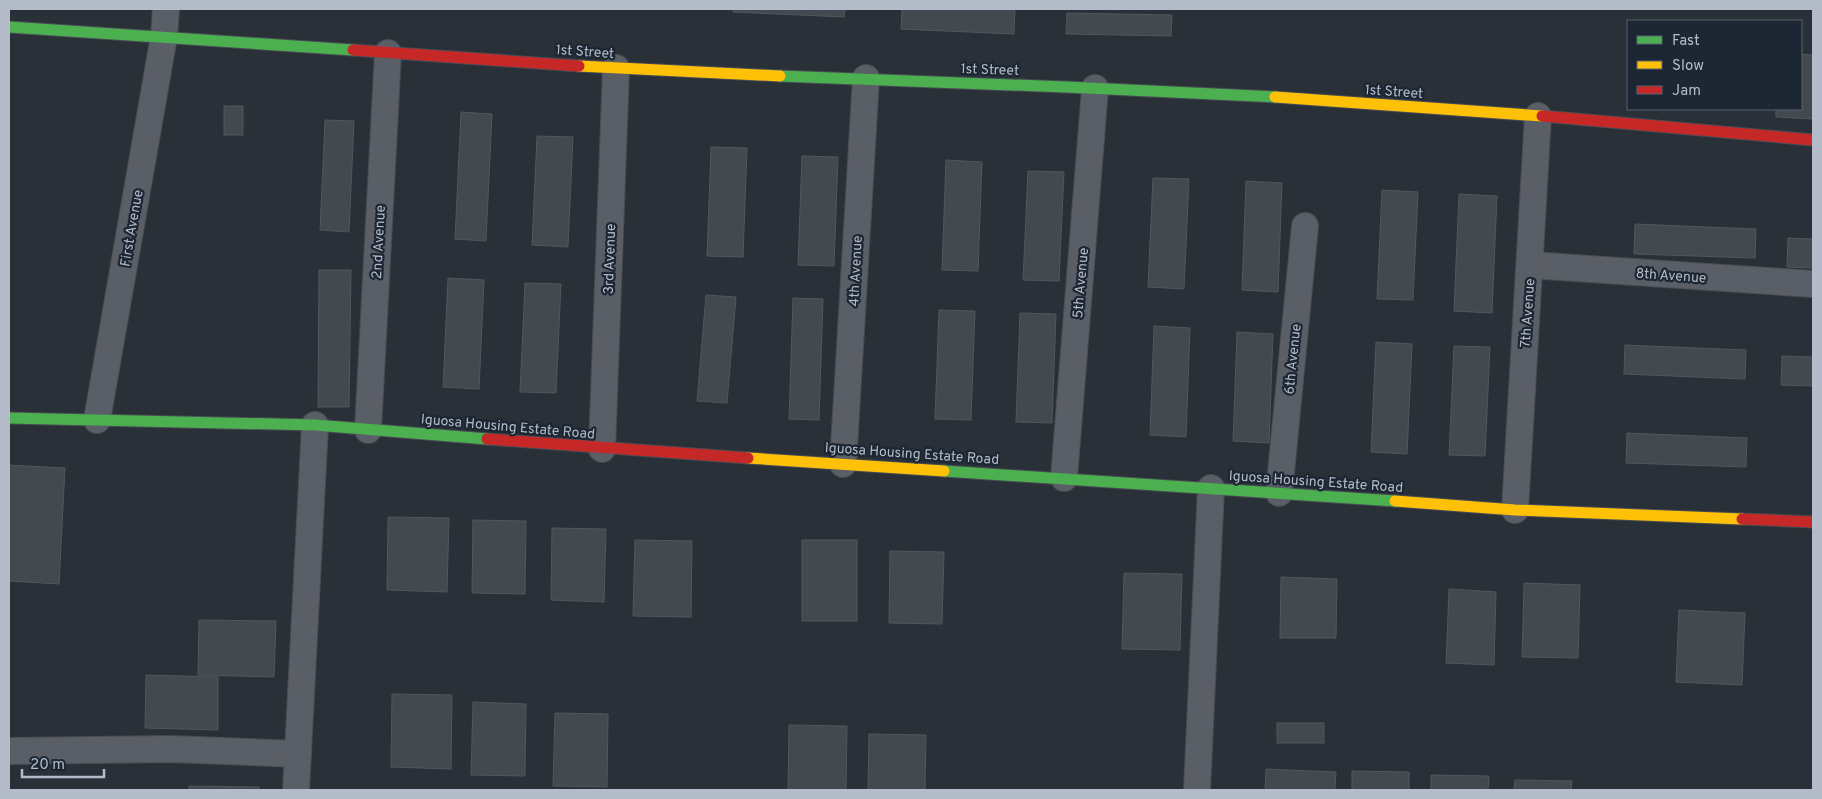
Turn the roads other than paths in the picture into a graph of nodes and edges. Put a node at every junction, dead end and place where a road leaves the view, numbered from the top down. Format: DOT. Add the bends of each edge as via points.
graph roads {
  1 [pos="166,9"];
  2 [pos="9,27"];
  3 [pos="164,36"];
  4 [pos="388,53"];
  5 [pos="616,68"];
  6 [pos="866,78"];
  7 [pos="1096,88"];
  8 [pos="1538,116"];
  9 [pos="1813,140"];
  10 [pos="1306,226"];
  11 [pos="1530,265"];
  12 [pos="1813,284"];
  13 [pos="9,418"];
  14 [pos="97,420"];
  15 [pos="314,425"];
  16 [pos="368,430"];
  17 [pos="602,449"];
  18 [pos="844,464"];
  19 [pos="1064,478"];
  20 [pos="1211,488"];
  21 [pos="1280,493"];
  22 [pos="1515,510"];
  23 [pos="1813,522"];
  24 [pos="9,751"];
  25 [pos="298,754"];
  26 [pos="296,790"];
  27 [pos="1197,790"];
  1 -- 3 [label="street, First Avenue"];
  2 -- 3 [label="street, 1st Street"];
  3 -- 4 [label="street, 1st Street"];
  3 -- 14 [label="street, First Avenue"];
  4 -- 5 [label="street, 1st Street"];
  4 -- 16 [label="street, 2nd Avenue"];
  5 -- 6 [label="street, 1st Street"];
  5 -- 17 [label="street, 3rd Avenue"];
  6 -- 7 [label="street, 1st Street"];
  6 -- 18 [label="street, 4th Avenue"];
  7 -- 8 [label="street, 1st Street"];
  7 -- 19 [label="street, 5th Avenue"];
  8 -- 9 [label="street, 1st Street"];
  8 -- 11 [label="street, 7th Avenue"];
  10 -- 21 [label="street, 6th Avenue"];
  11 -- 12 [label="street, 8th Avenue"];
  11 -- 22 [label="street, 7th Avenue"];
  13 -- 14 [label="street, Iguosa Housing Estate Road"];
  14 -- 15 [label="street, Iguosa Housing Estate Road"];
  15 -- 16 [label="street, Iguosa Housing Estate Road"];
  15 -- 25 [label="street"];
  16 -- 17 [label="street, Iguosa Housing Estate Road"];
  17 -- 18 [label="street, Iguosa Housing Estate Road"];
  18 -- 19 [label="street, Iguosa Housing Estate Road"];
  19 -- 20 [label="street, Iguosa Housing Estate Road"];
  20 -- 21 [label="street, Iguosa Housing Estate Road"];
  20 -- 27 [label="street"];
  21 -- 22 [label="street, Iguosa Housing Estate Road"];
  22 -- 23 [label="street, Iguosa Housing Estate Road"];
  24 -- 25 [label="street" via="170,749"];
  25 -- 26 [label="street"];
}
